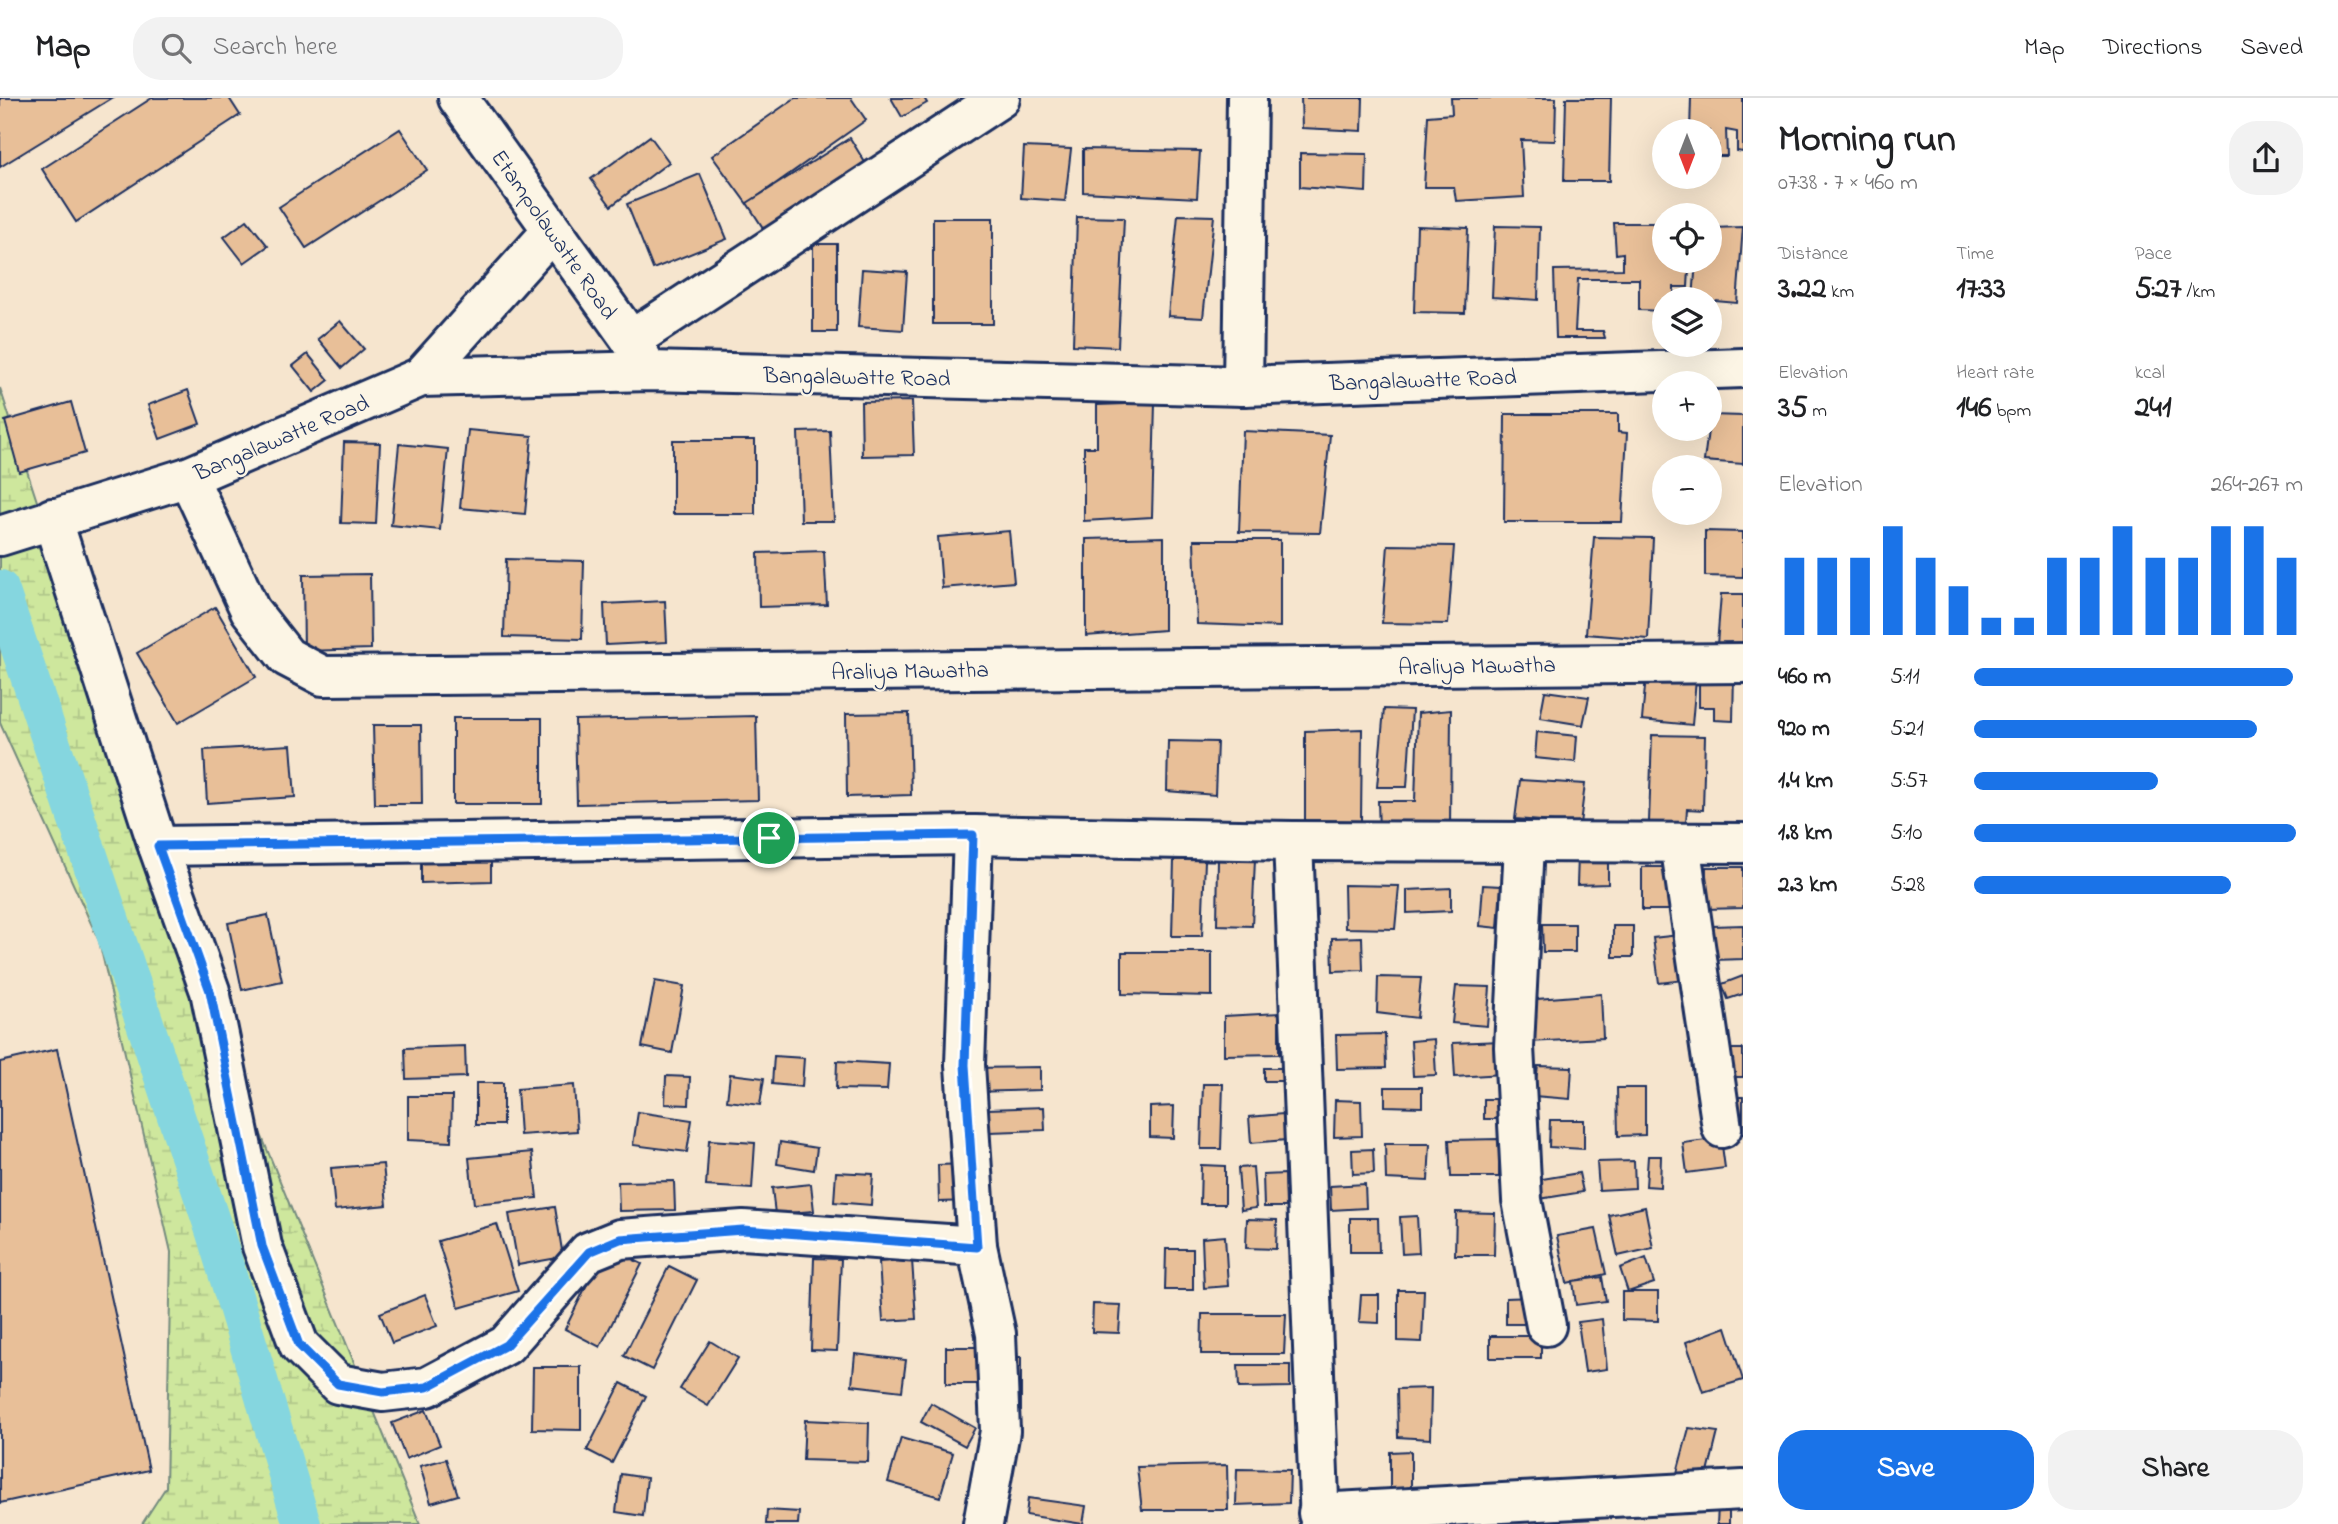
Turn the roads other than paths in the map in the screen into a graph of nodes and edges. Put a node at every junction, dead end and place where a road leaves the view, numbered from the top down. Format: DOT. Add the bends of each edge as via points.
graph roads {
  1 [pos="458,98"];
  2 [pos="1000,98"];
  3 [pos="1247,98"];
  4 [pos="552,231"];
  5 [pos="640,356"];
  6 [pos="1743,368"];
  7 [pos="421,377"];
  8 [pos="1243,386"];
  9 [pos="188,477"];
  10 [pos="52,518"];
  11 [pos="0,536"];
  12 [pos="1743,663"];
  13 [pos="973,835"];
  14 [pos="1293,841"];
  15 [pos="1680,843"];
  16 [pos="1524,844"];
  17 [pos="1743,844"];
  18 [pos="158,846"];
  19 [pos="1722,1128"];
  20 [pos="977,1247"];
  21 [pos="1546,1326"];
  22 [pos="1743,1490"];
  23 [pos="1319,1519"];
  24 [pos="983,1524"];
  1 -- 4 [label="street, Etampolawatte Road"];
  2 -- 5 [label="street"];
  3 -- 8 [label="street"];
  4 -- 5 [label="street, Etampolawatte Road"];
  4 -- 7 [label="street"];
  5 -- 7 [label="street, Bangalawatte Road"];
  5 -- 8 [label="street, Bangalawatte Road"];
  6 -- 8 [label="street, Bangalawatte Road"];
  7 -- 9 [label="street, Bangalawatte Road"];
  9 -- 10 [label="street, Bangalawatte Road"];
  9 -- 12 [label="street, Araliya Mawatha" via="250,610 287,657 323,676"];
  10 -- 11 [label="street, Bangalawatte Road"];
  10 -- 18 [label="street"];
  13 -- 14 [label="street"];
  13 -- 18 [label="street"];
  13 -- 20 [label="street" via="965,1065"];
  14 -- 16 [label="street"];
  14 -- 23 [label="street"];
  15 -- 16 [label="street"];
  15 -- 17 [label="street"];
  15 -- 19 [label="street"];
  16 -- 21 [label="street" via="1514,1047 1522,1200"];
  18 -- 20 [label="street" via="210,991 262,1246 299,1345 338,1384 383,1392 427,1387 506,1345 589,1252 620,1239 743,1230"];
  20 -- 24 [label="street" via="996,1334 1000,1431"];
  22 -- 23 [label="street"];
}
